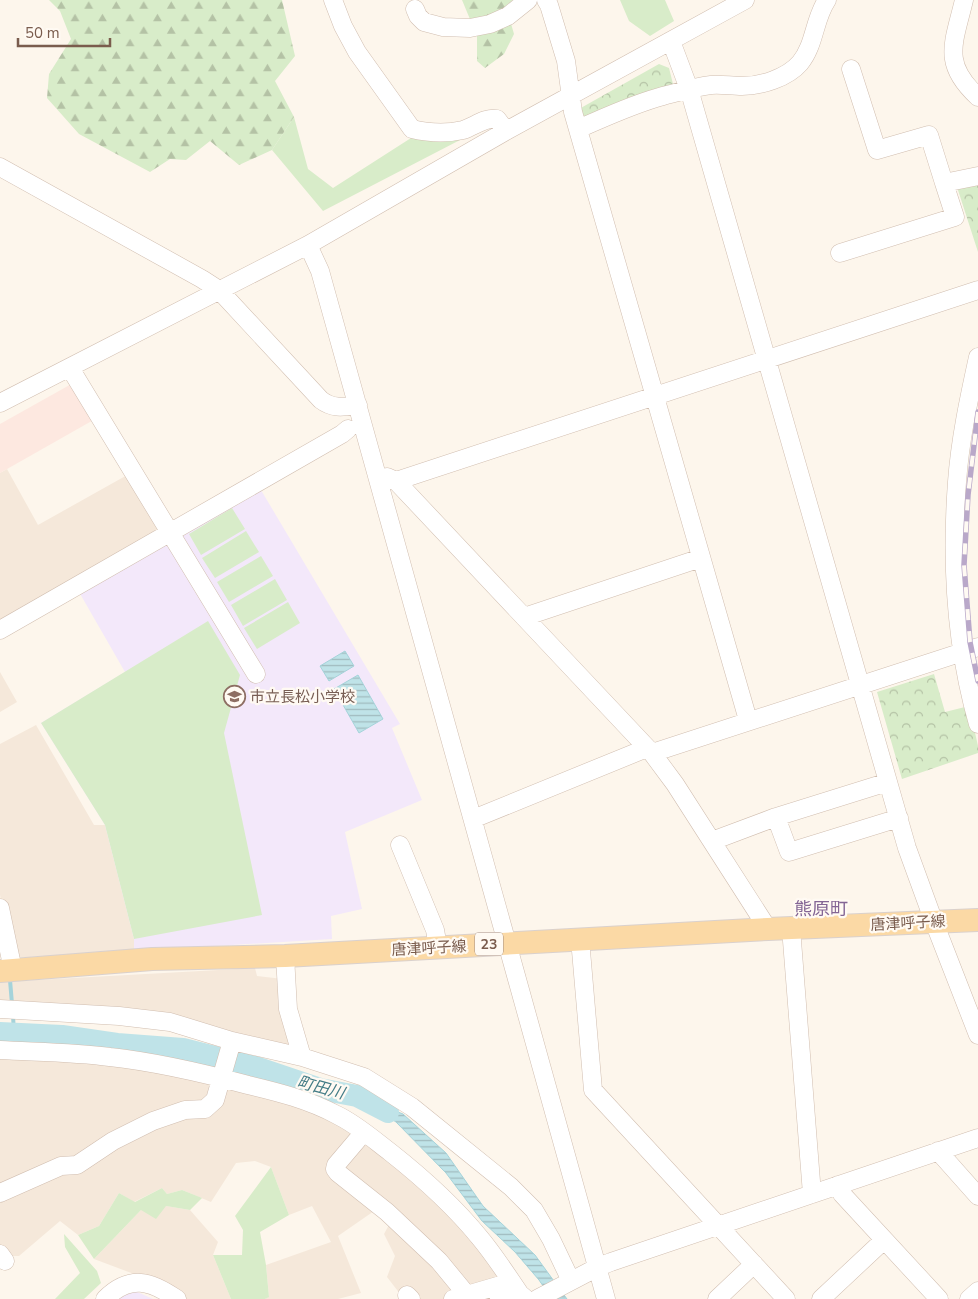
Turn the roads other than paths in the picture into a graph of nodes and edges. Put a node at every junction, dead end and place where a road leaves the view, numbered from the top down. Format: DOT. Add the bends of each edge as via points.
graph roads {
  1 [pos="333,0"];
  2 [pos="528,0"];
  3 [pos="546,0"];
  4 [pos="745,0"];
  5 [pos="826,0"];
  6 [pos="964,0"];
  7 [pos="719,5"];
  8 [pos="415,9"];
  9 [pos="671,41"];
  10 [pos="851,69"];
  11 [pos="689,90"];
  12 [pos="571,96"];
  13 [pos="978,97"];
  14 [pos="578,130"];
  15 [pos="506,131"];
  16 [pos="0,166"];
  17 [pos="978,176"];
  18 [pos="944,183"];
  19 [pos="308,245"];
  20 [pos="840,254"];
  21 [pos="219,290"];
  22 [pos="978,290"];
  23 [pos="978,357"];
  24 [pos="767,360"];
  25 [pos="70,368"];
  26 [pos="655,397"];
  27 [pos="0,403"];
  28 [pos="358,405"];
  29 [pos="330,406"];
  30 [pos="348,429"];
  31 [pos="366,434"];
  32 [pos="377,476"];
  33 [pos="396,480"];
  34 [pos="413,499"];
  35 [pos="386,507"];
  36 [pos="169,532"];
  37 [pos="701,558"];
  38 [pos="524,617"];
  39 [pos="0,630"];
  40 [pos="970,650"];
  41 [pos="256,674"];
  42 [pos="860,684"];
  43 [pos="748,720"];
  44 [pos="978,724"];
  45 [pos="649,750"];
  46 [pos="888,782"];
  47 [pos="776,817"];
  48 [pos="899,818"];
  49 [pos="473,819"];
  50 [pos="712,841"];
  51 [pos="400,844"];
  52 [pos="0,908"];
  53 [pos="978,920"];
  54 [pos="934,922"];
  55 [pos="791,928"];
  56 [pos="768,929"];
  57 [pos="580,939"];
  58 [pos="508,943"];
  59 [pos="438,947"];
  60 [pos="285,956"];
  61 [pos="6,970"];
  62 [pos="0,1009"];
  63 [pos="978,1035"];
  64 [pos="232,1041"];
  65 [pos="0,1050"];
  66 [pos="302,1057"];
  67 [pos="222,1078"];
  68 [pos="364,1132"];
  69 [pos="978,1138"];
  70 [pos="938,1151"];
  71 [pos="838,1185"];
  72 [pos="0,1193"];
  73 [pos="812,1194"];
  74 [pos="978,1196"];
  75 [pos="719,1226"];
  76 [pos="884,1240"];
  77 [pos="754,1264"];
  78 [pos="598,1267"];
  79 [pos="571,1281"];
  80 [pos="978,1291"];
  81 [pos="519,1292"];
  82 [pos="460,1297"];
  83 [pos="106,1299"];
  84 [pos="177,1299"];
  85 [pos="499,1299"];
  86 [pos="537,1299"];
  87 [pos="606,1299"];
  88 [pos="717,1299"];
  89 [pos="786,1299"];
  90 [pos="821,1299"];
  91 [pos="938,1299"];
  92 [pos="969,1299"];
  1 -- 15 [label="street" via="357,52 412,129 433,134 463,130 490,118 497,119"];
  2 -- 8 [label="street" via="508,16 470,28 424,22"];
  3 -- 12 [label="street" via="566,61"];
  4 -- 7 [label="street"];
  5 -- 11 [label="street" via="808,52 790,72 760,84 711,85"];
  6 -- 13 [label="street" via="953,62 964,84"];
  7 -- 9 [label="street"];
  9 -- 11 [label="street"];
  9 -- 12 [label="street"];
  10 -- 18 [label="street" via="877,150 929,135"];
  11 -- 14 [label="street" via="634,105"];
  11 -- 24 [label="street"];
  12 -- 14 [label="street"];
  12 -- 15 [label="street"];
  14 -- 26 [label="street"];
  15 -- 19 [label="street"];
  16 -- 21 [label="street"];
  17 -- 18 [label="street"];
  18 -- 20 [label="street" via="955,217"];
  19 -- 21 [label="street"];
  19 -- 28 [label="street" via="320,271"];
  21 -- 25 [label="street"];
  21 -- 29 [label="street"];
  22 -- 24 [label="street"];
  23 -- 40 [label="street" via="957,481 955,542 957,597"];
  24 -- 26 [label="street"];
  24 -- 42 [label="street"];
  25 -- 27 [label="street"];
  25 -- 36 [label="street"];
  26 -- 33 [label="street"];
  26 -- 37 [label="street"];
  28 -- 29 [label="street"];
  28 -- 31 [label="street"];
  29 -- 30 [label="street"];
  30 -- 31 [label="street"];
  30 -- 36 [label="street"];
  31 -- 32 [label="street"];
  32 -- 33 [label="street"];
  32 -- 35 [label="street"];
  33 -- 34 [label="street"];
  34 -- 35 [label="street" via="406,497"];
  34 -- 38 [label="street"];
  35 -- 49 [label="street"];
  36 -- 39 [label="street"];
  36 -- 41 [label="street"];
  37 -- 38 [label="street"];
  37 -- 43 [label="street"];
  38 -- 45 [label="street"];
  40 -- 42 [label="street"];
  40 -- 44 [label="street"];
  42 -- 43 [label="street"];
  42 -- 46 [label="street"];
  43 -- 45 [label="street"];
  45 -- 49 [label="street"];
  45 -- 50 [label="street"];
  46 -- 47 [label="street"];
  46 -- 48 [label="street"];
  47 -- 48 [label="street" via="789,852"];
  47 -- 50 [label="street"];
  48 -- 54 [label="street"];
  49 -- 58 [label="street"];
  50 -- 56 [label="street"];
  51 -- 59 [label="street" via="435,930"];
  52 -- 61 [label="street"];
  53 -- 54 [label="main road, 唐津呼子線 / 23"];
  54 -- 55 [label="main road, 唐津呼子線 / 23"];
  54 -- 63 [label="street"];
  55 -- 56 [label="main road, 唐津呼子線 / 23"];
  55 -- 73 [label="street"];
  56 -- 57 [label="main road, 唐津呼子線 / 23"];
  57 -- 58 [label="main road, 唐津呼子線 / 23"];
  57 -- 75 [label="street" via="593,1090"];
  58 -- 59 [label="main road, 唐津呼子線 / 23"];
  58 -- 78 [label="street"];
  59 -- 60 [label="main road, 唐津呼子線 / 23"];
  60 -- 61 [label="main road, 唐津呼子線 / 23" via="152,959"];
  60 -- 66 [label="street" via="288,1009"];
  62 -- 64 [label="street" via="170,1022"];
  64 -- 66 [label="street"];
  64 -- 67 [label="street"];
  65 -- 67 [label="street" via="109,1056"];
  66 -- 79 [label="street" via="364,1076 412,1107 511,1187 534,1210"];
  67 -- 68 [label="street" via="309,1101 339,1115"];
  67 -- 72 [label="street" via="215,1100 205,1109 185,1110 153,1121 77,1165 61,1166"];
  68 -- 81 [label="street" via="434,1189 459,1214"];
  68 -- 82 [label="street" via="335,1168 438,1261"];
  69 -- 70 [label="street"];
  70 -- 71 [label="street"];
  70 -- 74 [label="street"];
  71 -- 73 [label="street"];
  71 -- 76 [label="street" via="842,1194"];
  73 -- 75 [label="street"];
  75 -- 77 [label="street"];
  75 -- 78 [label="street"];
  76 -- 90 [label="street"];
  76 -- 91 [label="street"];
  77 -- 88 [label="street"];
  77 -- 89 [label="street"];
  78 -- 79 [label="street"];
  78 -- 87 [label="street"];
  79 -- 86 [label="street"];
  80 -- 92 [label="street"];
  81 -- 82 [label="street"];
  81 -- 85 [label="street"];
  83 -- 84 [label="street" via="125,1284 141,1282"];
}
